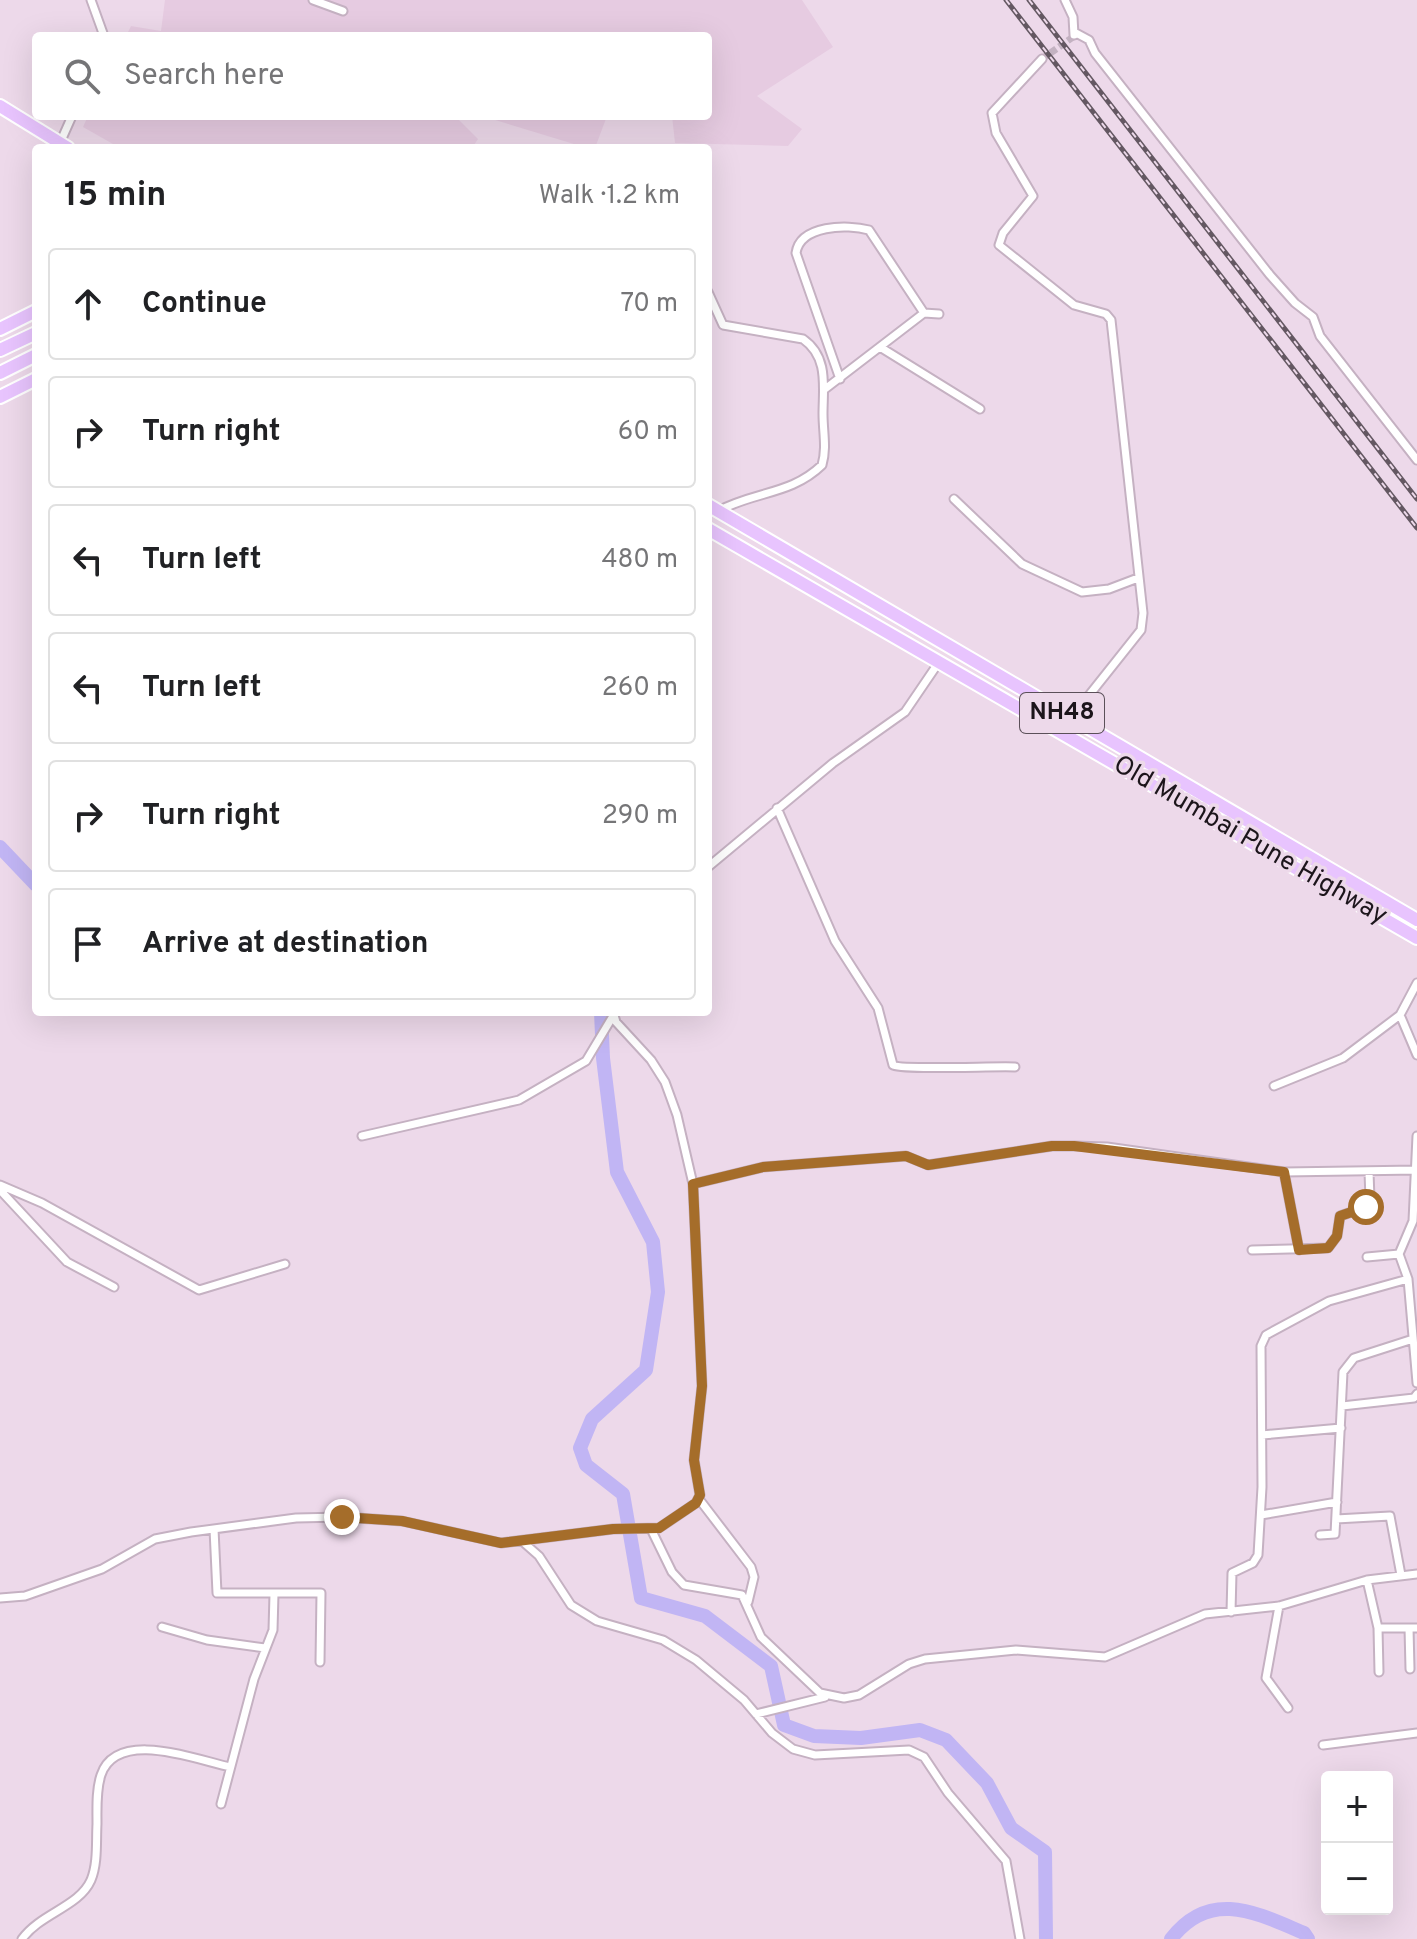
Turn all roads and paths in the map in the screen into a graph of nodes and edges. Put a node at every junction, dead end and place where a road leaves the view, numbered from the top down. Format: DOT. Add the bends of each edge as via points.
graph roads {
  1 [pos="91,0"];
  2 [pos="313,0"];
  3 [pos="1065,0"];
  4 [pos="343,11"];
  5 [pos="103,32"];
  6 [pos="1042,59"];
  7 [pos="0,106"];
  8 [pos="71,120"];
  9 [pos="62,144"];
  10 [pos="64,144"];
  11 [pos="712,301"];
  12 [pos="32,313"];
  13 [pos="924,313"];
  14 [pos="939,314"];
  15 [pos="0,329"];
  16 [pos="32,335"];
  17 [pos="880,347"];
  18 [pos="0,350"];
  19 [pos="32,357"];
  20 [pos="0,373"];
  21 [pos="840,379"];
  22 [pos="32,381"];
  23 [pos="825,389"];
  24 [pos="0,397"];
  25 [pos="980,409"];
  26 [pos="1417,460"];
  27 [pos="954,499"];
  28 [pos="713,508"];
  29 [pos="712,531"];
  30 [pos="1138,578"];
  31 [pos="939,662"];
  32 [pos="1071,718"];
  33 [pos="1063,734"];
  34 [pos="777,808"];
  35 [pos="712,864"];
  36 [pos="1417,920"];
  37 [pos="1417,938"];
  38 [pos="1417,983"];
  39 [pos="1400,1015"];
  40 [pos="612,1017"];
  41 [pos="1417,1055"];
  42 [pos="1015,1067"];
  43 [pos="1274,1086"];
  44 [pos="362,1136"];
  45 [pos="1417,1136"];
  46 [pos="1416,1170"];
  47 [pos="1284,1172"];
  48 [pos="1369,1172"];
  49 [pos="693,1184"];
  50 [pos="0,1187"];
  51 [pos="1252,1250"];
  52 [pos="1299,1250"];
  53 [pos="1399,1254"];
  54 [pos="1367,1257"];
  55 [pos="285,1264"];
  56 [pos="1408,1279"];
  57 [pos="114,1287"];
  58 [pos="1413,1339"];
  59 [pos="1417,1383"];
  60 [pos="1417,1394"];
  61 [pos="1342,1406"];
  62 [pos="1341,1428"];
  63 [pos="1262,1435"];
  64 [pos="699,1499"];
  65 [pos="1337,1502"];
  66 [pos="1261,1515"];
  67 [pos="1336,1519"];
  68 [pos="214,1529"];
  69 [pos="648,1530"];
  70 [pos="1320,1535"];
  71 [pos="522,1541"];
  72 [pos="1417,1574"];
  73 [pos="1401,1575"];
  74 [pos="1367,1580"];
  75 [pos="274,1594"];
  76 [pos="0,1598"];
  77 [pos="748,1603"];
  78 [pos="1279,1606"];
  79 [pos="1231,1612"];
  80 [pos="162,1627"];
  81 [pos="1378,1628"];
  82 [pos="1413,1628"];
  83 [pos="265,1648"];
  84 [pos="320,1662"];
  85 [pos="1410,1669"];
  86 [pos="1379,1672"];
  87 [pos="825,1697"];
  88 [pos="1288,1708"];
  89 [pos="756,1714"];
  90 [pos="1417,1733"];
  91 [pos="1323,1745"];
  92 [pos="230,1767"];
  93 [pos="221,1804"];
  94 [pos="22,1939"];
  95 [pos="1020,1939"];
  1 -- 5 [label="street"];
  2 -- 4 [label="street"];
  3 -- 26 [label="street" via="1074,35 1089,40 1270,275 1313,317 1318,333"];
  6 -- 30 [label="street" via="992,113 996,133 1033,196 999,245 1074,305 1111,320"];
  7 -- 9 [label="highway"];
  8 -- 10 [label="street"];
  11 -- 23 [label="street" via="723,325 811,344 821,362"];
  12 -- 15 [label="highway"];
  13 -- 14 [label="street"];
  13 -- 17 [label="street"];
  13 -- 21 [label="street" via="869,230 810,232 796,253"];
  16 -- 18 [label="highway"];
  17 -- 21 [label="street"];
  17 -- 25 [label="street"];
  19 -- 20 [label="highway"];
  21 -- 23 [label="street"];
  22 -- 24 [label="highway"];
  23 -- 28 [label="street" via="822,465 790,489"];
  27 -- 30 [label="street" via="1022,564 1082,592"];
  28 -- 32 [label="highway, Old Mumbai Pune Highway / NH48"];
  29 -- 31 [label="highway, Old Mumbai Pune Highway / NH48"];
  30 -- 32 [label="street" via="1141,630"];
  31 -- 33 [label="highway, Old Mumbai Pune Highway / NH48"];
  31 -- 34 [label="street" via="905,712"];
  32 -- 33 [label="street"];
  32 -- 36 [label="highway, Old Mumbai Pune Highway / NH48"];
  33 -- 37 [label="highway, Old Mumbai Pune Highway / NH48"];
  34 -- 35 [label="street"];
  34 -- 42 [label="street" via="835,941 878,1008 893,1065 903,1070 938,1065"];
  38 -- 39 [label="street"];
  39 -- 41 [label="street"];
  39 -- 43 [label="street" via="1343,1058"];
  40 -- 44 [label="street" via="586,1061 519,1100"];
  40 -- 49 [label="street" via="665,1082"];
  45 -- 46 [label="street"];
  46 -- 48 [label="street"];
  46 -- 53 [label="street" via="1413,1221"];
  47 -- 48 [label="street"];
  47 -- 49 [label="street" via="1107,1147 1052,1146 928,1165 906,1156 763,1167"];
  47 -- 52 [label="street"];
  48 -- 52 [label="street" via="1366,1207 1340,1216 1337,1236 1328,1248"];
  49 -- 64 [label="street" via="702,1386 694,1460"];
  50 -- 55 [label="street" via="42,1203 199,1290"];
  50 -- 57 [label="street" via="67,1262"];
  51 -- 52 [label="street"];
  53 -- 54 [label="street"];
  53 -- 56 [label="street"];
  56 -- 58 [label="street"];
  56 -- 63 [label="street" via="1329,1301 1266,1335 1261,1346"];
  58 -- 59 [label="street"];
  58 -- 61 [label="street" via="1347,1364"];
  60 -- 61 [label="street"];
  61 -- 62 [label="street"];
  62 -- 63 [label="street"];
  62 -- 65 [label="street"];
  63 -- 66 [label="street"];
  64 -- 69 [label="street" via="667,1525"];
  64 -- 77 [label="street" via="751,1567"];
  65 -- 66 [label="street"];
  65 -- 67 [label="street"];
  66 -- 79 [label="street" via="1257,1559 1230,1576"];
  67 -- 70 [label="street" via="1335,1534"];
  67 -- 73 [label="street" via="1390,1516"];
  68 -- 71 [label="street" via="342,1517 402,1521 485,1542"];
  68 -- 75 [label="street" via="217,1593"];
  68 -- 76 [label="street" via="165,1536 102,1569 25,1596"];
  69 -- 71 [label="street" via="613,1529"];
  69 -- 77 [label="street" via="684,1585 737,1593"];
  71 -- 89 [label="street" via="539,1556 575,1609 597,1621 663,1640 724,1682"];
  72 -- 73 [label="street"];
  73 -- 74 [label="street"];
  74 -- 78 [label="street"];
  74 -- 81 [label="street"];
  75 -- 83 [label="street" via="275,1622"];
  75 -- 84 [label="street" via="321,1593"];
  77 -- 87 [label="street" via="761,1637"];
  78 -- 79 [label="street"];
  78 -- 88 [label="street" via="1266,1678"];
  79 -- 87 [label="street" via="1197,1616 1105,1657 1016,1650 925,1659 859,1695"];
  80 -- 83 [label="street"];
  81 -- 82 [label="street"];
  81 -- 86 [label="street"];
  82 -- 85 [label="street"];
  83 -- 92 [label="street"];
  87 -- 89 [label="street"];
  89 -- 95 [label="street" via="793,1749 815,1755 909,1750 924,1757 1006,1861"];
  90 -- 91 [label="street"];
  92 -- 93 [label="street"];
  92 -- 94 [label="street" via="146,1748 108,1763 98,1793 91,1880 81,1895 40,1919"];
}
